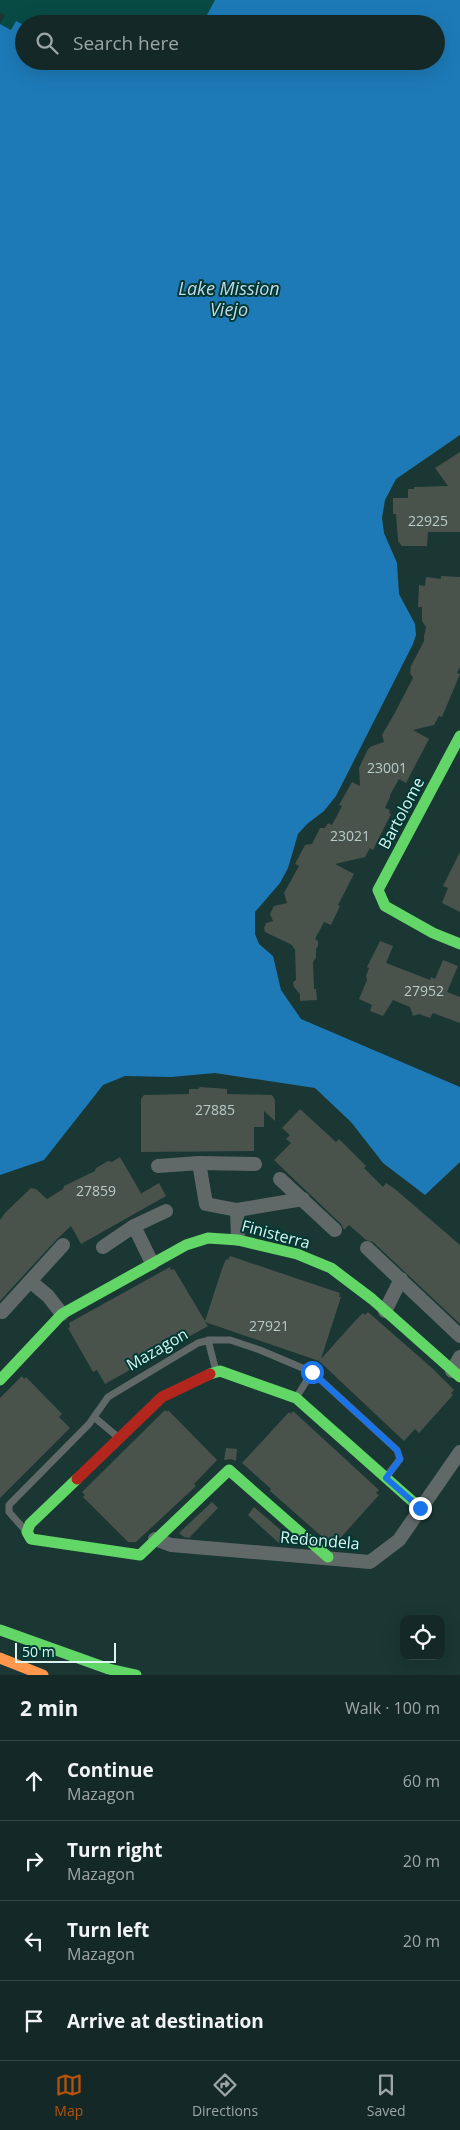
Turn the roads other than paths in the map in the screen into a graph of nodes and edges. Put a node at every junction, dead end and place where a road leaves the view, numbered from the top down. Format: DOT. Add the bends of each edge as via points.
graph roads {
  1 [pos="460,736"];
  2 [pos="460,944"];
  3 [pos="199,1163"];
  4 [pos="255,1164"];
  5 [pos="158,1166"];
  6 [pos="280,1179"];
  7 [pos="303,1199"];
  8 [pos="238,1210"];
  9 [pos="166,1211"];
  10 [pos="134,1226"];
  11 [pos="335,1230"];
  12 [pos="238,1239"];
  13 [pos="63,1245"];
  14 [pos="103,1247"];
  15 [pos="367,1248"];
  16 [pos="152,1263"];
  17 [pos="401,1279"];
  18 [pos="30,1281"];
  19 [pos="385,1311"];
  20 [pos="2,1312"];
  21 [pos="62,1314"];
  22 [pos="460,1336"];
  23 [pos="208,1340"];
  24 [pos="460,1357"];
  25 [pos="216,1372"];
  26 [pos="312,1372"];
  27 [pos="456,1374"];
  28 [pos="0,1380"];
  29 [pos="296,1398"];
  30 [pos="94,1417"];
  31 [pos="120,1438"];
  32 [pos="460,1452"];
  33 [pos="386,1478"];
  34 [pos="420,1508"];
  35 [pos="29,1535"];
  36 [pos="151,1544"];
  37 [pos="328,1558"];
  38 [pos="0,1630"];
  39 [pos="0,1658"];
  40 [pos="107,1673"];
  41 [pos="43,1675"];
  42 [pos="136,1675"];
  1 -- 2 [label="street, Bartolome" via="378,890 385,906"];
  3 -- 4 [label="street"];
  3 -- 5 [label="street"];
  3 -- 8 [label="street" via="206,1204"];
  6 -- 7 [label="street"];
  7 -- 8 [label="street"];
  7 -- 11 [label="street"];
  8 -- 12 [label="street"];
  9 -- 10 [label="street"];
  10 -- 14 [label="street"];
  10 -- 16 [label="street"];
  12 -- 16 [label="street, Finisterra" via="208,1238 186,1245"];
  12 -- 19 [label="street, Finisterra" via="276,1248 341,1274"];
  13 -- 18 [label="street"];
  15 -- 17 [label="street"];
  16 -- 21 [label="street, Finisterra"];
  17 -- 19 [label="street"];
  17 -- 22 [label="street"];
  18 -- 20 [label="street"];
  18 -- 21 [label="street"];
  19 -- 27 [label="street, Finisterra"];
  21 -- 28 [label="street, Finisterra"];
  23 -- 25 [label="lane"];
  23 -- 26 [label="lane, Mazagon" via="230,1340"];
  23 -- 30 [label="lane, Mazagon" via="190,1347 108,1397"];
  24 -- 27 [label="street"];
  25 -- 29 [label="street"];
  25 -- 31 [label="street" via="162,1397"];
  26 -- 29 [label="lane"];
  26 -- 33 [label="lane, Mazagon" via="397,1450 400,1459"];
  29 -- 33 [label="street"];
  30 -- 31 [label="lane"];
  30 -- 35 [label="lane, Mazagon" via="9,1505 9,1512"];
  31 -- 35 [label="street" via="30,1524"];
  32 -- 34 [label="street, Redondela"];
  33 -- 34 [label="street"];
  34 -- 37 [label="street, Redondela" via="399,1540 370,1562"];
  35 -- 36 [label="street, Redondela" via="140,1555"];
  36 -- 37 [label="street, Redondela"];
  36 -- 37 [label="street" via="229,1470"];
  38 -- 40 [label="street"];
  39 -- 41 [label="street"];
  40 -- 42 [label="street"];
}
